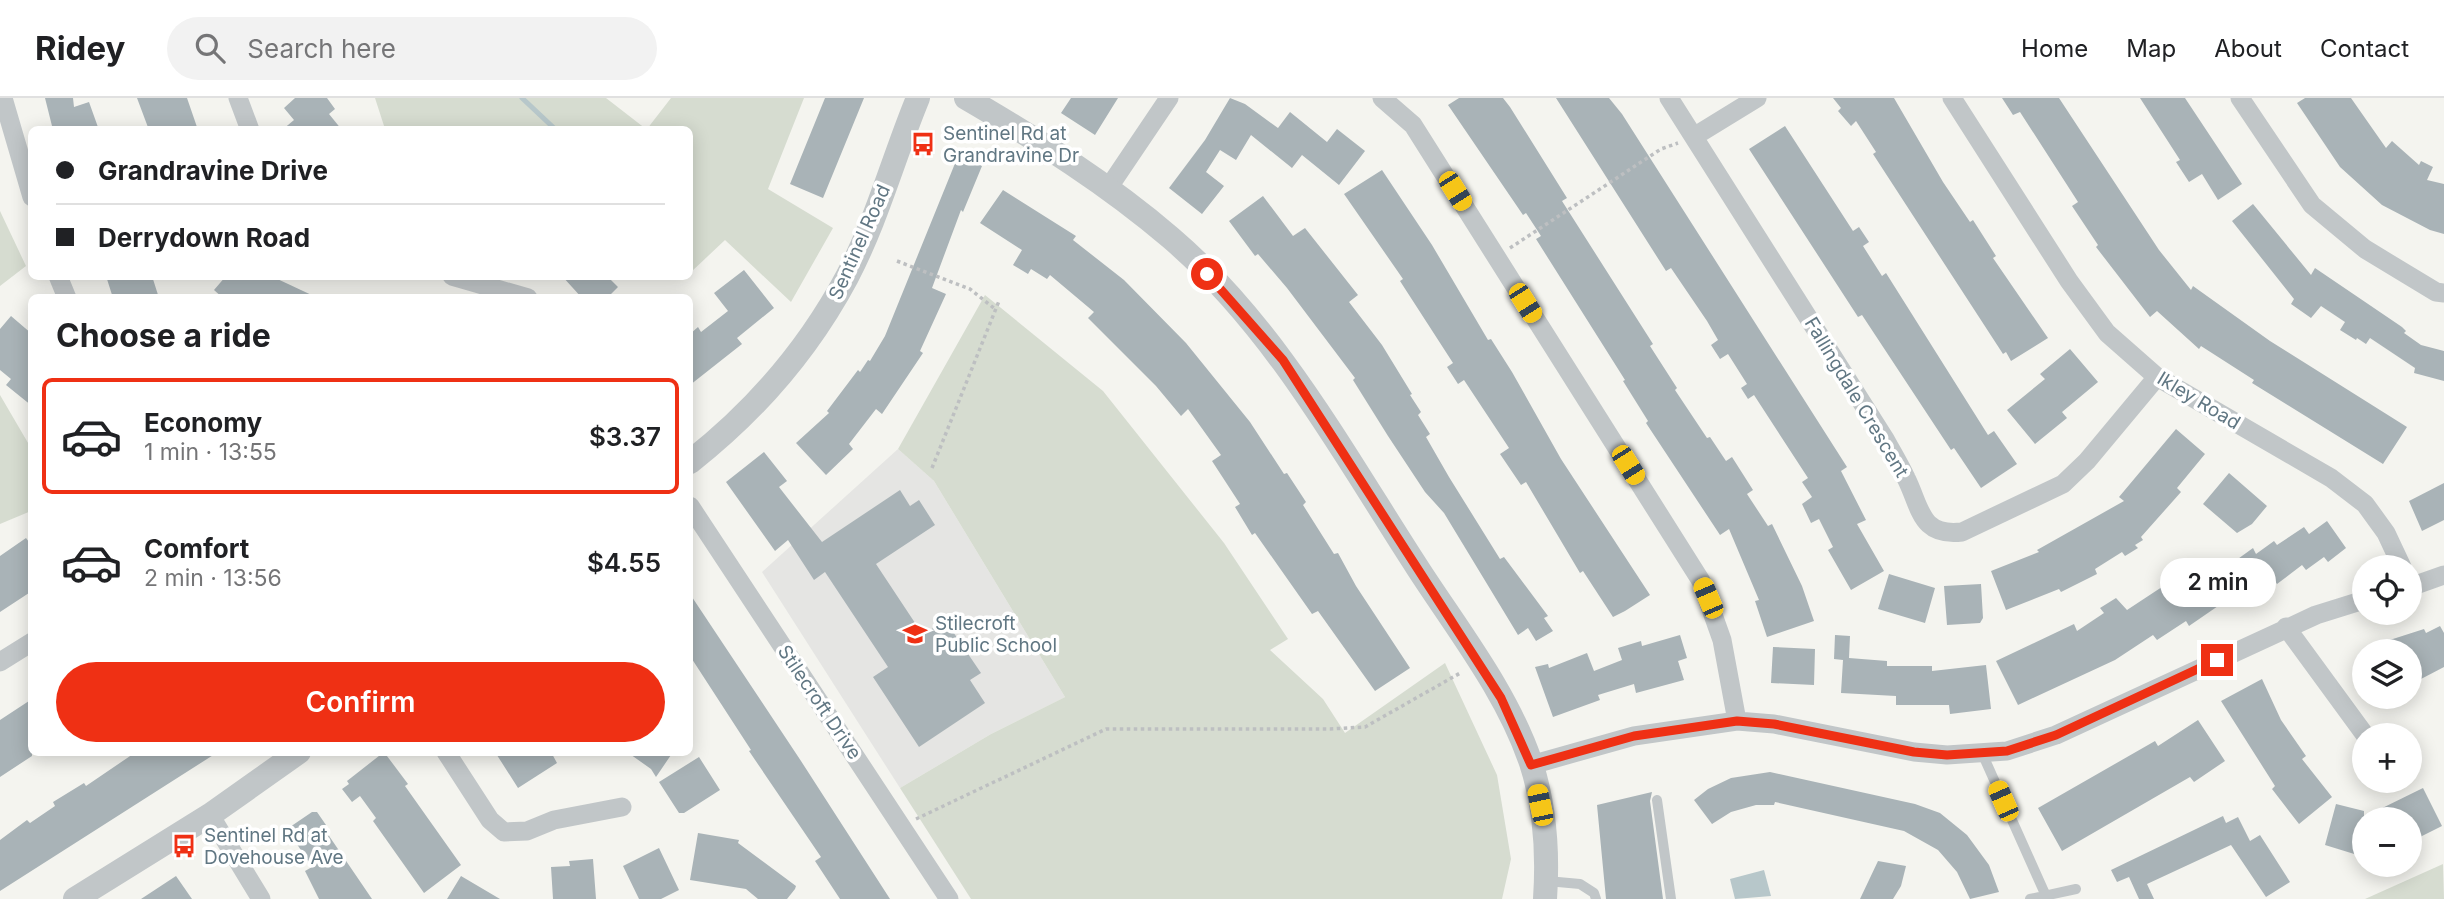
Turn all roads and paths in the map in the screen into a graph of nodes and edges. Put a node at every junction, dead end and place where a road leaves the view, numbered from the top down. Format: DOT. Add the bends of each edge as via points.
graph roads {
  1 [pos="3,98"];
  2 [pos="239,98"];
  3 [pos="918,98"];
  4 [pos="966,98"];
  5 [pos="1169,98"];
  6 [pos="1382,98"];
  7 [pos="1669,98"];
  8 [pos="1758,98"];
  9 [pos="1952,98"];
  10 [pos="2240,98"];
  11 [pos="249,126"];
  12 [pos="1695,136"];
  13 [pos="28,183"];
  14 [pos="1109,187"];
  15 [pos="1496,257"];
  16 [pos="897,261"];
  17 [pos="466,280"];
  18 [pos="2444,293"];
  19 [pos="514,294"];
  20 [pos="999,301"];
  21 [pos="995,309"];
  22 [pos="2157,377"];
  23 [pos="693,459"];
  24 [pos="932,468"];
  25 [pos="693,511"];
  26 [pos="2396,555"];
  27 [pos="2444,575"];
  28 [pos="2422,582"];
  29 [pos="2352,603"];
  30 [pos="2286,627"];
  31 [pos="28,644"];
  32 [pos="0,662"];
  33 [pos="1479,662"];
  34 [pos="1737,721"];
  35 [pos="2356,723"];
  36 [pos="1982,753"];
  37 [pos="293,756"];
  38 [pos="449,756"];
  39 [pos="1531,765"];
  40 [pos="1657,800"];
  41 [pos="622,807"];
  42 [pos="210,816"];
  43 [pos="903,828"];
  44 [pos="2076,889"];
  45 [pos="1545,890"];
  46 [pos="2044,897"];
  47 [pos="75,899"];
  48 [pos="261,899"];
  49 [pos="949,899"];
  50 [pos="1596,899"];
  51 [pos="1671,899"];
  52 [pos="2030,899"];
  1 -- 13 [label="street"];
  2 -- 11 [label="street"];
  3 -- 23 [label="street, Sentinel Road" via="856,257 814,334 757,404"];
  4 -- 14 [label="street"];
  5 -- 14 [label="street"];
  6 -- 15 [label="street" via="1413,125"];
  7 -- 12 [label="street, Fallingdale Crescent"];
  8 -- 12 [label="street"];
  9 -- 22 [label="street, Ikley Road" via="2092,313 2107,333"];
  10 -- 18 [label="street" via="2312,205 2365,249"];
  12 -- 15 [label="path" via="1661,149"];
  12 -- 22 [label="street, Fallingdale Crescent" via="1885,439 1923,519 1934,529 1946,534 1962,532 2063,484"];
  14 -- 33 [label="street" via="1172,238 1283,360"];
  15 -- 34 [label="street" via="1701,580 1722,640"];
  16 -- 21 [label="path" via="970,289"];
  17 -- 19 [label="street"];
  20 -- 21 [label="path"];
  21 -- 24 [label="path"];
  22 -- 26 [label="street, Ikley Road" via="2330,478 2365,504"];
  25 -- 43 [label="street, Stilecroft Drive"];
  27 -- 28 [label="street"];
  29 -- 30 [label="street"];
  30 -- 35 [label="street"];
  30 -- 36 [label="street" via="2056,735 2007,751"];
  31 -- 32 [label="street"];
  33 -- 39 [label="street" via="1516,727"];
  33 -- 43 [label="path" via="1365,727 1106,729 922,814"];
  34 -- 36 [label="street" via="1914,752"];
  34 -- 39 [label="street" via="1634,736"];
  36 -- 46 [label="lane"];
  37 -- 42 [label="street"];
  38 -- 41 [label="street" via="490,820 504,832 527,831 554,820"];
  39 -- 45 [label="street" via="1544,825"];
  40 -- 51 [label="lane"];
  42 -- 47 [label="street"];
  42 -- 48 [label="street"];
  43 -- 49 [label="street, Stilecroft Drive"];
  44 -- 46 [label="lane"];
  45 -- 50 [label="lane" via="1580,884"];
  46 -- 52 [label="lane"];
}
